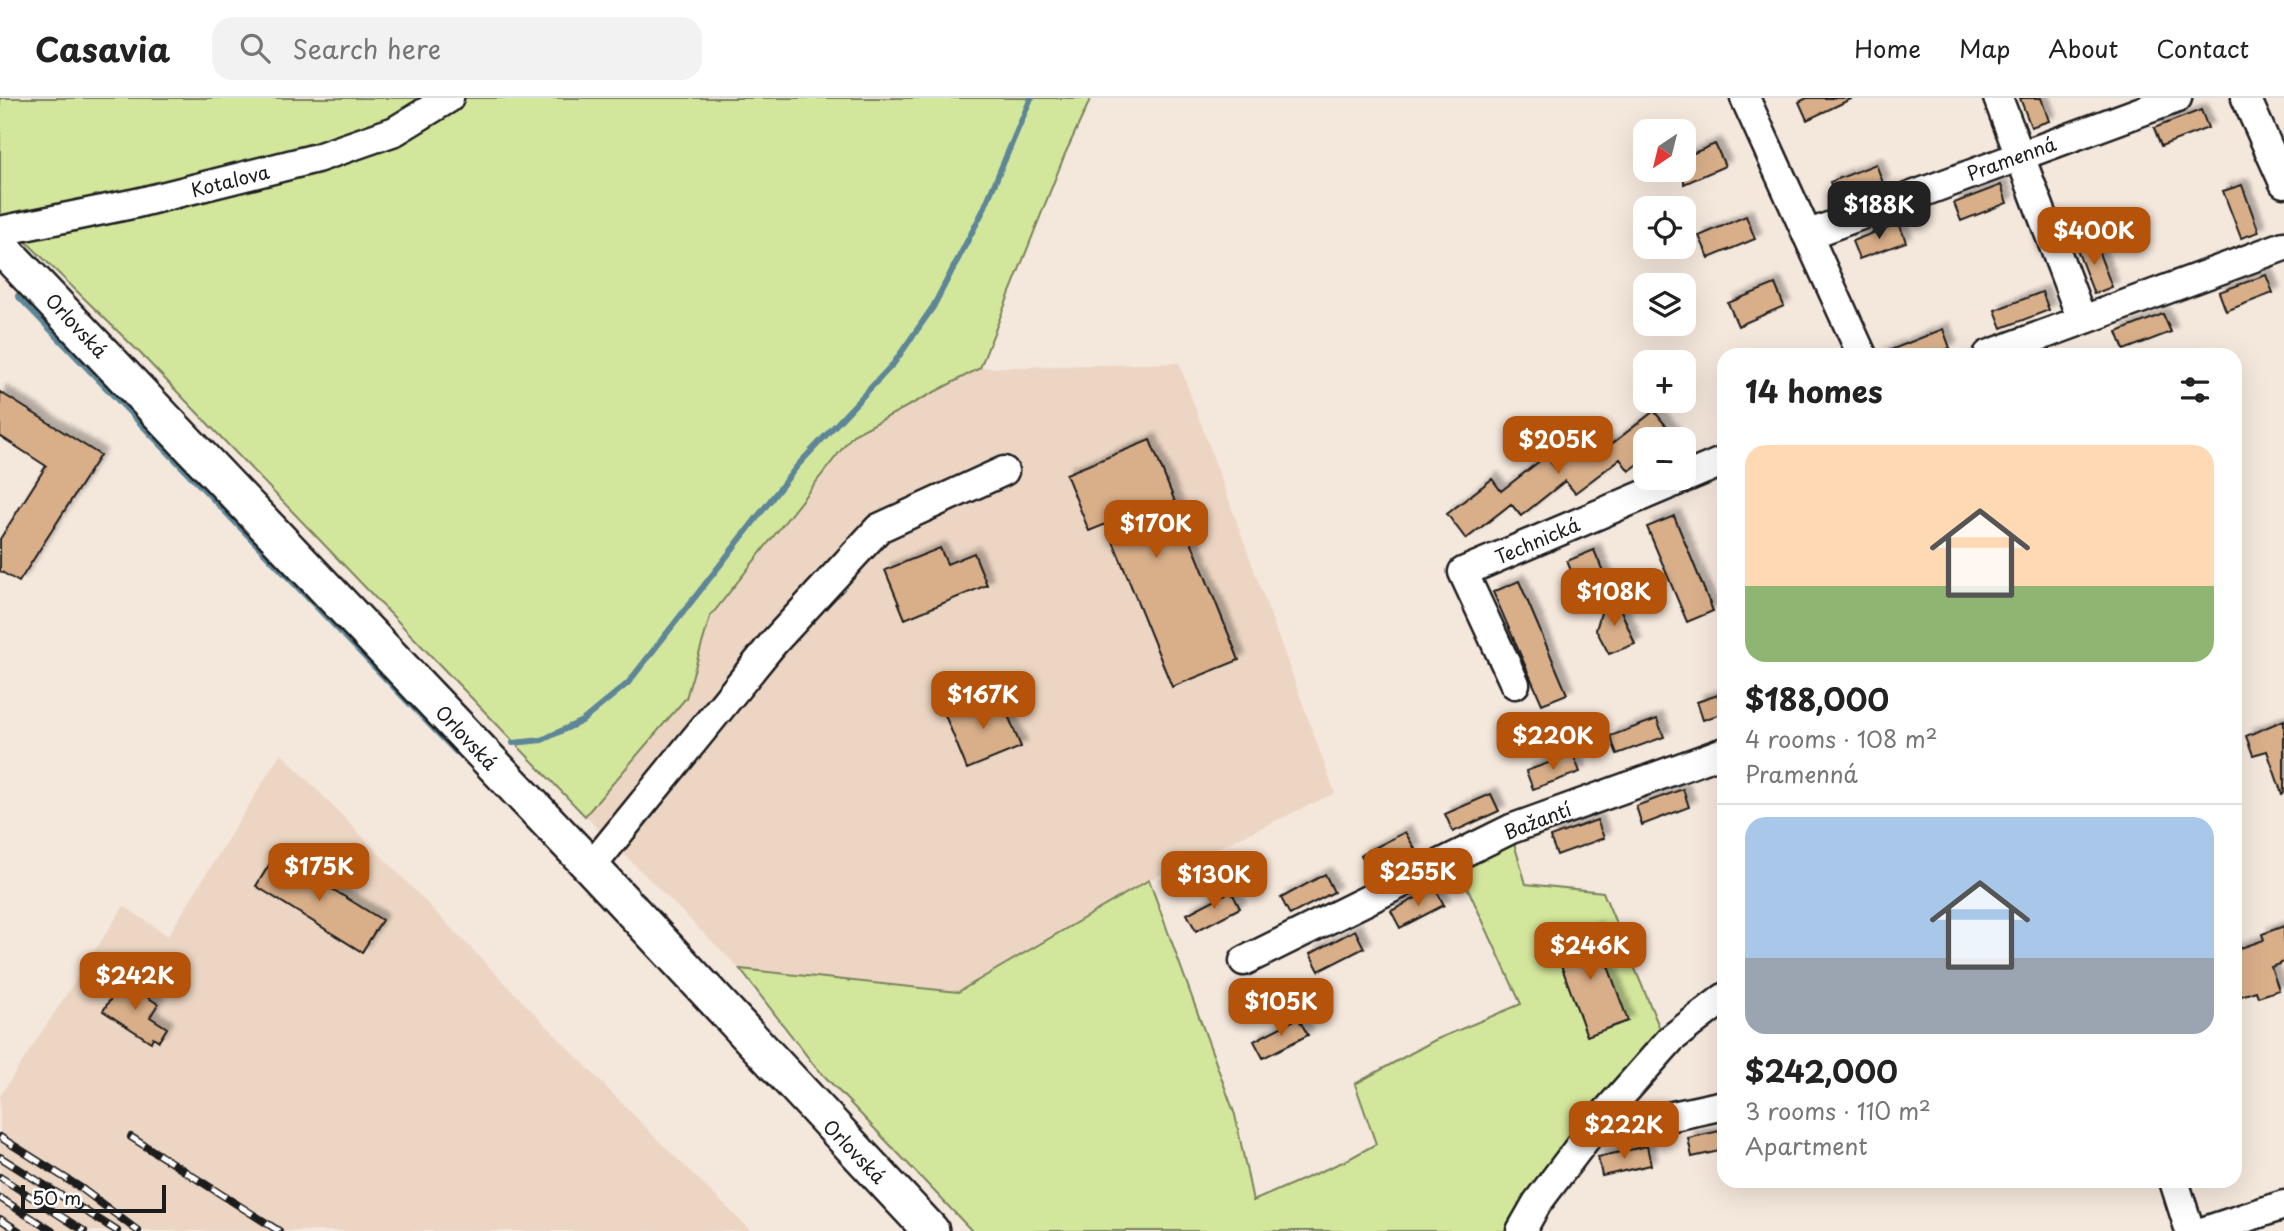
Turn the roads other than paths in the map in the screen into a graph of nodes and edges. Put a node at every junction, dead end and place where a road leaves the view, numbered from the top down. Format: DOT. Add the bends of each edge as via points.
graph roads {
  1 [pos="449,98"];
  2 [pos="1997,98"];
  3 [pos="2177,98"];
  4 [pos="2246,98"];
  5 [pos="1748,99"];
  6 [pos="2019,155"];
  7 [pos="2284,183"];
  8 [pos="0,231"];
  9 [pos="1807,235"];
  10 [pos="0,246"];
  11 [pos="2284,246"];
  12 [pos="2082,320"];
  13 [pos="1859,348"];
  14 [pos="2007,348"];
  15 [pos="1717,464"];
  16 [pos="1004,471"];
  17 [pos="1515,684"];
  18 [pos="1717,755"];
  19 [pos="591,867"];
  20 [pos="1244,961"];
  21 [pos="1717,1003"];
  22 [pos="1717,1107"];
  23 [pos="1601,1117"];
  24 [pos="2176,1188"];
  25 [pos="2284,1205"];
  26 [pos="931,1231"];
  27 [pos="1521,1231"];
  28 [pos="2190,1231"];
  29 [pos="2205,1231"];
  1 -- 8 [label="street, Kotalova" via="395,131 317,158"];
  2 -- 6 [label="street"];
  3 -- 6 [label="street, Pramenná"];
  4 -- 7 [label="street"];
  5 -- 9 [label="street"];
  6 -- 9 [label="street, Pramenná"];
  6 -- 12 [label="street"];
  9 -- 13 [label="street"];
  10 -- 19 [label="main road, Orlovská"];
  11 -- 12 [label="street"];
  12 -- 14 [label="street"];
  15 -- 17 [label="street, Technická" via="1463,572"];
  16 -- 19 [label="street" via="879,528 774,642"];
  18 -- 20 [label="street, Bažantí" via="1511,829"];
  19 -- 26 [label="main road, Orlovská"];
  21 -- 23 [label="street" via="1671,1039"];
  22 -- 23 [label="street" via="1631,1125"];
  23 -- 27 [label="street"];
  24 -- 28 [label="street"];
  25 -- 29 [label="street"];
}
